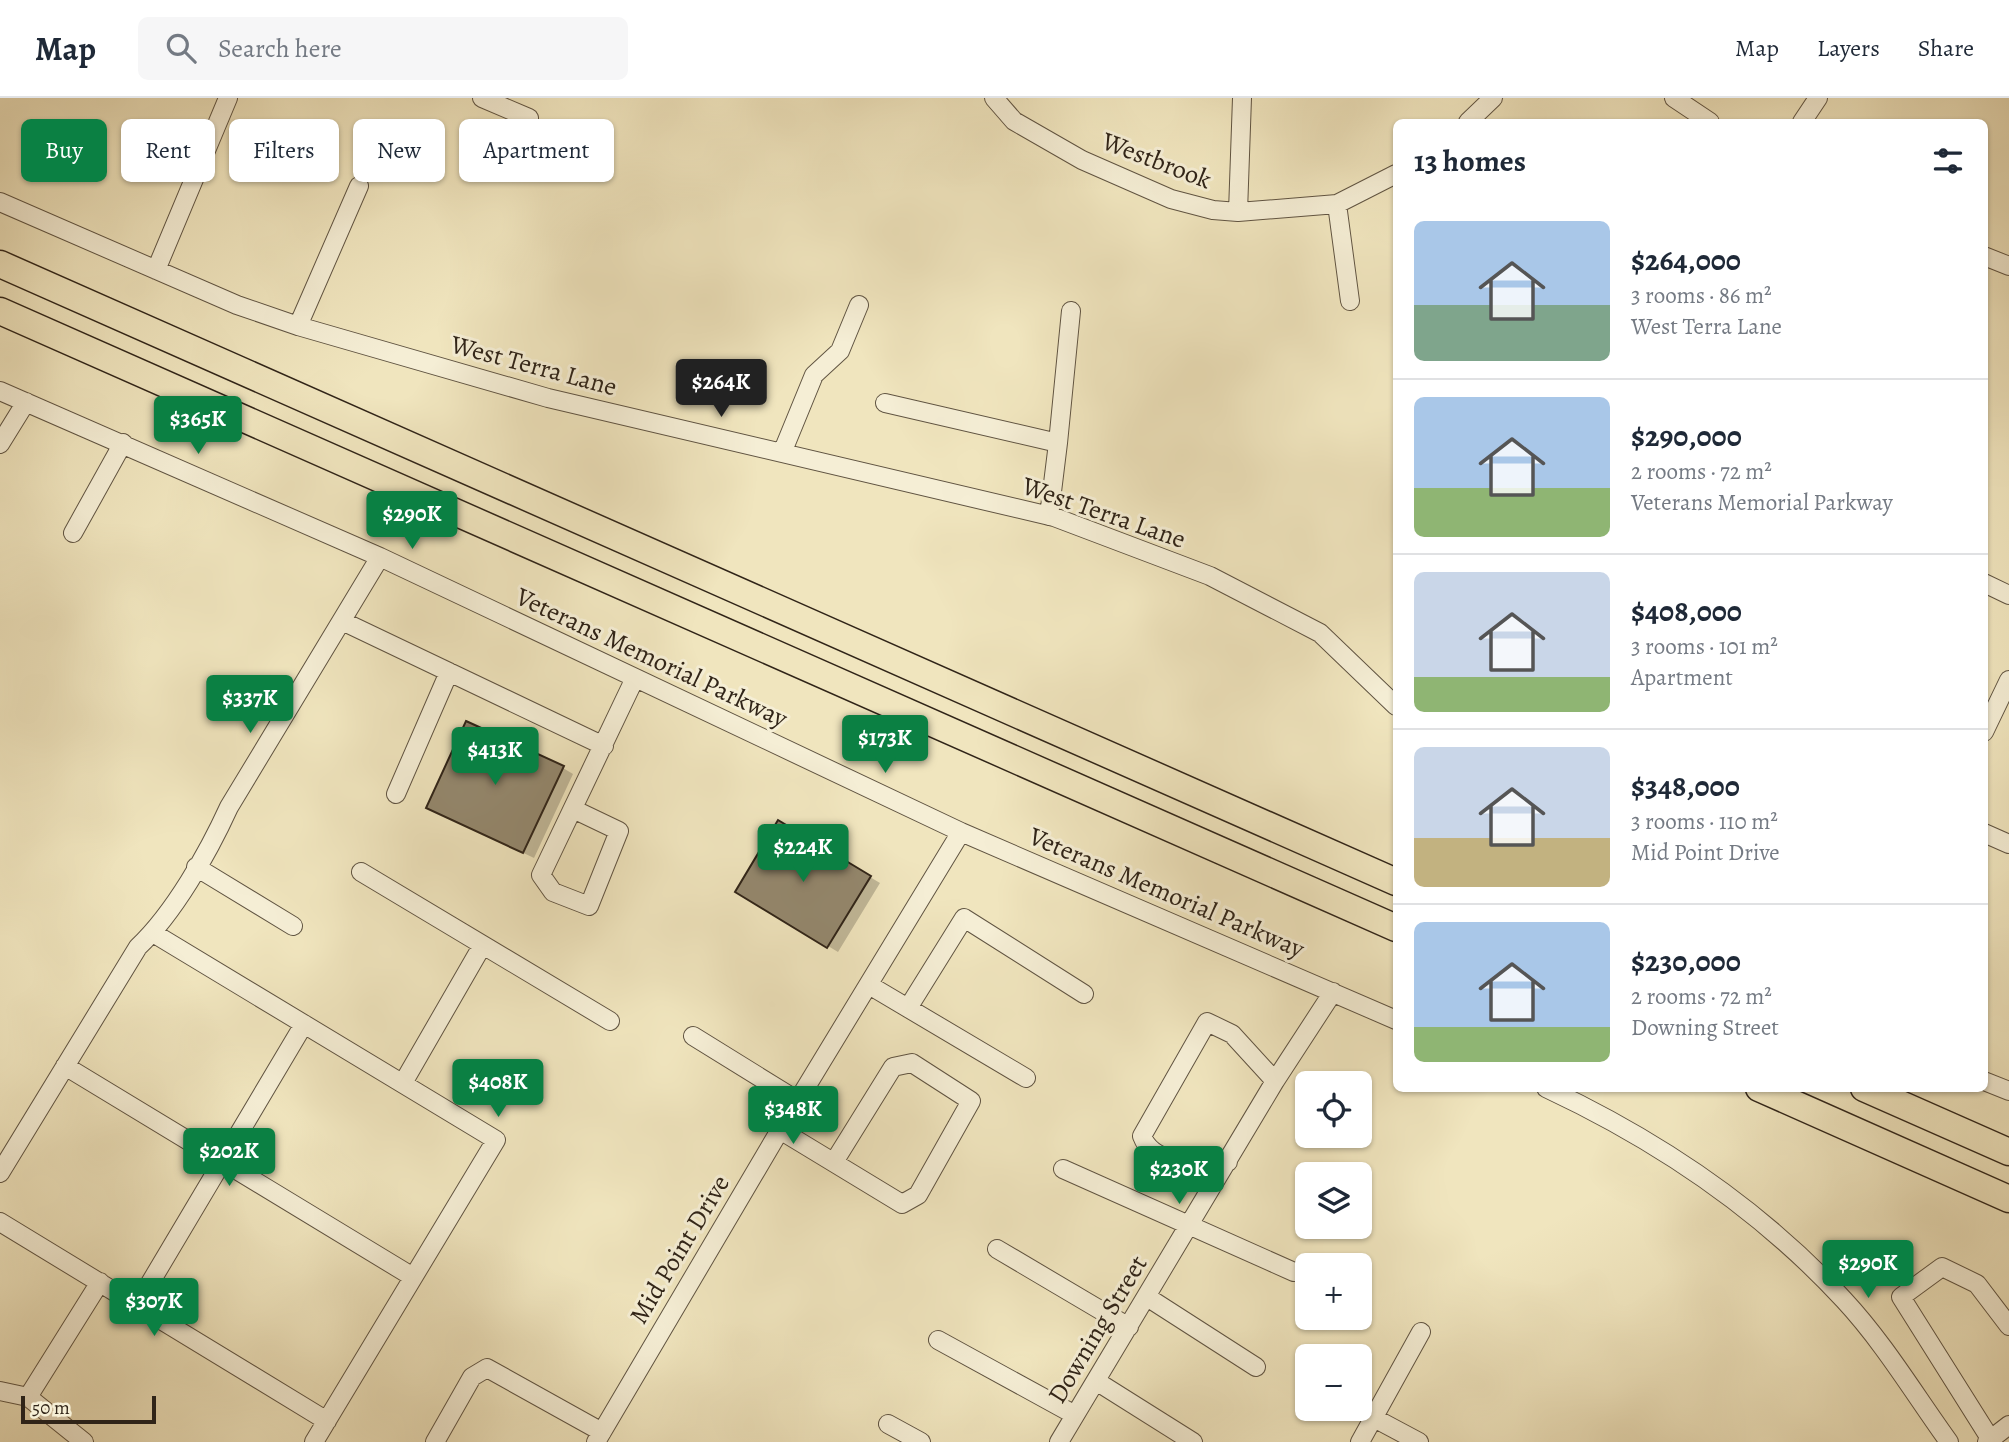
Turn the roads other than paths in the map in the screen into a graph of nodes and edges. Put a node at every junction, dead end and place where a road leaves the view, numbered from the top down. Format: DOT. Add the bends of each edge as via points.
graph roads {
  1 [pos="228,98"];
  2 [pos="482,98"];
  3 [pos="994,98"];
  4 [pos="1242,98"];
  5 [pos="1493,98"];
  6 [pos="1674,98"];
  7 [pos="1818,98"];
  8 [pos="529,118"];
  9 [pos="1471,119"];
  10 [pos="1706,119"];
  11 [pos="1804,119"];
  12 [pos="1393,176"];
  13 [pos="359,186"];
  14 [pos="0,202"];
  15 [pos="1337,204"];
  16 [pos="1238,212"];
  17 [pos="1988,258"];
  18 [pos="0,264"];
  19 [pos="2009,266"];
  20 [pos="156,270"];
  21 [pos="1350,301"];
  22 [pos="859,305"];
  23 [pos="0,311"];
  24 [pos="1070,311"];
  25 [pos="298,326"];
  26 [pos="0,391"];
  27 [pos="26,402"];
  28 [pos="885,403"];
  29 [pos="122,443"];
  30 [pos="1058,443"];
  31 [pos="0,444"];
  32 [pos="782,453"];
  33 [pos="1049,516"];
  34 [pos="73,533"];
  35 [pos="380,557"];
  36 [pos="1988,585"];
  37 [pos="2009,595"];
  38 [pos="342,621"];
  39 [pos="449,672"];
  40 [pos="635,678"];
  41 [pos="2009,680"];
  42 [pos="1393,703"];
  43 [pos="1988,724"];
  44 [pos="604,746"];
  45 [pos="396,794"];
  46 [pos="573,809"];
  47 [pos="961,832"];
  48 [pos="1988,835"];
  49 [pos="2009,844"];
  50 [pos="196,867"];
  51 [pos="361,872"];
  52 [pos="1393,881"];
  53 [pos="293,926"];
  54 [pos="1393,927"];
  55 [pos="153,933"];
  56 [pos="482,946"];
  57 [pos="869,985"];
  58 [pos="1333,992"];
  59 [pos="1084,994"];
  60 [pos="908,1008"];
  61 [pos="1393,1019"];
  62 [pos="610,1021"];
  63 [pos="304,1024"];
  64 [pos="692,1037"];
  65 [pos="65,1066"];
  66 [pos="1026,1077"];
  67 [pos="1275,1081"];
  68 [pos="403,1083"];
  69 [pos="1988,1083"];
  70 [pos="2009,1091"];
  71 [pos="1553,1092"];
  72 [pos="1768,1092"];
  73 [pos="1873,1092"];
  74 [pos="798,1101"];
  75 [pos="780,1130"];
  76 [pos="2009,1152"];
  77 [pos="223,1162"];
  78 [pos="834,1162"];
  79 [pos="1228,1162"];
  80 [pos="1063,1169"];
  81 [pos="0,1173"];
  82 [pos="2009,1199"];
  83 [pos="0,1222"];
  84 [pos="1189,1226"];
  85 [pos="997,1249"];
  86 [pos="1294,1272"];
  87 [pos="413,1277"];
  88 [pos="100,1282"];
  89 [pos="1147,1297"];
  90 [pos="137,1305"];
  91 [pos="2009,1326"];
  92 [pos="1129,1327"];
  93 [pos="1421,1332"];
  94 [pos="938,1340"];
  95 [pos="1256,1367"];
  96 [pos="1096,1381"];
  97 [pos="0,1391"];
  98 [pos="28,1397"];
  99 [pos="1075,1415"];
  100 [pos="1374,1418"];
  101 [pos="327,1421"];
  102 [pos="888,1424"];
  103 [pos="2009,1425"];
  104 [pos="599,1437"];
  105 [pos="1989,1441"];
  106 [pos="84,1442"];
  107 [pos="314,1442"];
  108 [pos="435,1442"];
  109 [pos="921,1442"];
  110 [pos="1059,1442"];
  111 [pos="1193,1442"];
  112 [pos="1360,1442"];
  113 [pos="1419,1442"];
  114 [pos="1949,1442"];
  1 -- 20 [label="street"];
  2 -- 8 [label="street"];
  3 -- 16 [label="street, Westbrook" via="1014,121 1115,176 1171,199"];
  4 -- 16 [label="street"];
  5 -- 9 [label="street"];
  6 -- 10 [label="street"];
  7 -- 11 [label="street"];
  12 -- 15 [label="street"];
  13 -- 25 [label="street"];
  14 -- 20 [label="street, West Terra Lane"];
  15 -- 16 [label="street, Westbrook"];
  15 -- 21 [label="street"];
  17 -- 19 [label="street"];
  18 -- 52 [label="highway"];
  20 -- 25 [label="street, West Terra Lane"];
  22 -- 32 [label="street" via="840,351 814,375"];
  23 -- 54 [label="highway"];
  24 -- 30 [label="street"];
  25 -- 32 [label="street, West Terra Lane" via="548,398"];
  26 -- 27 [label="street, Veterans Memorial Parkway"];
  27 -- 29 [label="street, Veterans Memorial Parkway"];
  27 -- 31 [label="street"];
  28 -- 30 [label="street"];
  29 -- 34 [label="street"];
  29 -- 35 [label="street, Veterans Memorial Parkway"];
  30 -- 33 [label="street"];
  32 -- 33 [label="street, West Terra Lane"];
  33 -- 42 [label="street, West Terra Lane" via="1210,576 1320,633"];
  35 -- 38 [label="street"];
  35 -- 40 [label="street, Veterans Memorial Parkway"];
  36 -- 37 [label="street"];
  38 -- 39 [label="street"];
  38 -- 50 [label="street"];
  39 -- 44 [label="street"];
  39 -- 45 [label="street"];
  40 -- 44 [label="street"];
  40 -- 47 [label="street, Veterans Memorial Parkway"];
  41 -- 43 [label="street"];
  44 -- 46 [label="street"];
  46 -- 46 [label="street" via="541,875 552,892 589,906 619,831"];
  47 -- 57 [label="street, Mid Point Drive"];
  47 -- 58 [label="street, Veterans Memorial Parkway"];
  48 -- 49 [label="street"];
  50 -- 53 [label="street"];
  50 -- 55 [label="street"];
  51 -- 56 [label="street"];
  55 -- 63 [label="street"];
  55 -- 65 [label="street" via="138,947"];
  56 -- 62 [label="street"];
  56 -- 68 [label="street"];
  57 -- 60 [label="street"];
  57 -- 74 [label="street, Mid Point Drive"];
  58 -- 61 [label="street, Veterans Memorial Parkway"];
  58 -- 67 [label="street, Downing Street"];
  59 -- 60 [label="street" via="964,918"];
  60 -- 66 [label="street"];
  63 -- 68 [label="street"];
  63 -- 77 [label="street"];
  64 -- 74 [label="street"];
  65 -- 77 [label="street"];
  65 -- 81 [label="street"];
  67 -- 79 [label="street, Downing Street"];
  67 -- 79 [label="street" via="1232,1034 1207,1022 1142,1136 1145,1144 1168,1160"];
  68 -- 87 [label="street" via="496,1140"];
  69 -- 70 [label="street"];
  71 -- 114 [label="street" via="1705,1179 1778,1234 1846,1301"];
  72 -- 82 [label="highway"];
  73 -- 76 [label="highway"];
  74 -- 75 [label="street, Mid Point Drive"];
  75 -- 78 [label="street"];
  75 -- 104 [label="street, Mid Point Drive"];
  77 -- 87 [label="street"];
  77 -- 90 [label="street"];
  78 -- 78 [label="street" via="902,1204 918,1195 971,1101 912,1063 892,1067"];
  79 -- 84 [label="street, Downing Street"];
  80 -- 84 [label="street"];
  83 -- 88 [label="street"];
  84 -- 86 [label="street"];
  84 -- 89 [label="street, Downing Street"];
  85 -- 92 [label="street"];
  87 -- 101 [label="street"];
  88 -- 90 [label="street"];
  88 -- 98 [label="street"];
  89 -- 92 [label="street, Downing Street"];
  89 -- 95 [label="street"];
  90 -- 101 [label="street"];
  91 -- 105 [label="street" via="1977,1284 1942,1267 1901,1297"];
  92 -- 96 [label="street, Downing Street"];
  93 -- 100 [label="street"];
  94 -- 99 [label="street"];
  96 -- 99 [label="street, Downing Street"];
  96 -- 111 [label="street"];
  97 -- 98 [label="street"];
  98 -- 106 [label="street"];
  99 -- 110 [label="street, Downing Street"];
  100 -- 112 [label="street"];
  100 -- 113 [label="street"];
  101 -- 107 [label="street"];
  102 -- 109 [label="street"];
  103 -- 105 [label="street"];
  104 -- 108 [label="street" via="487,1368 472,1377"];
}
